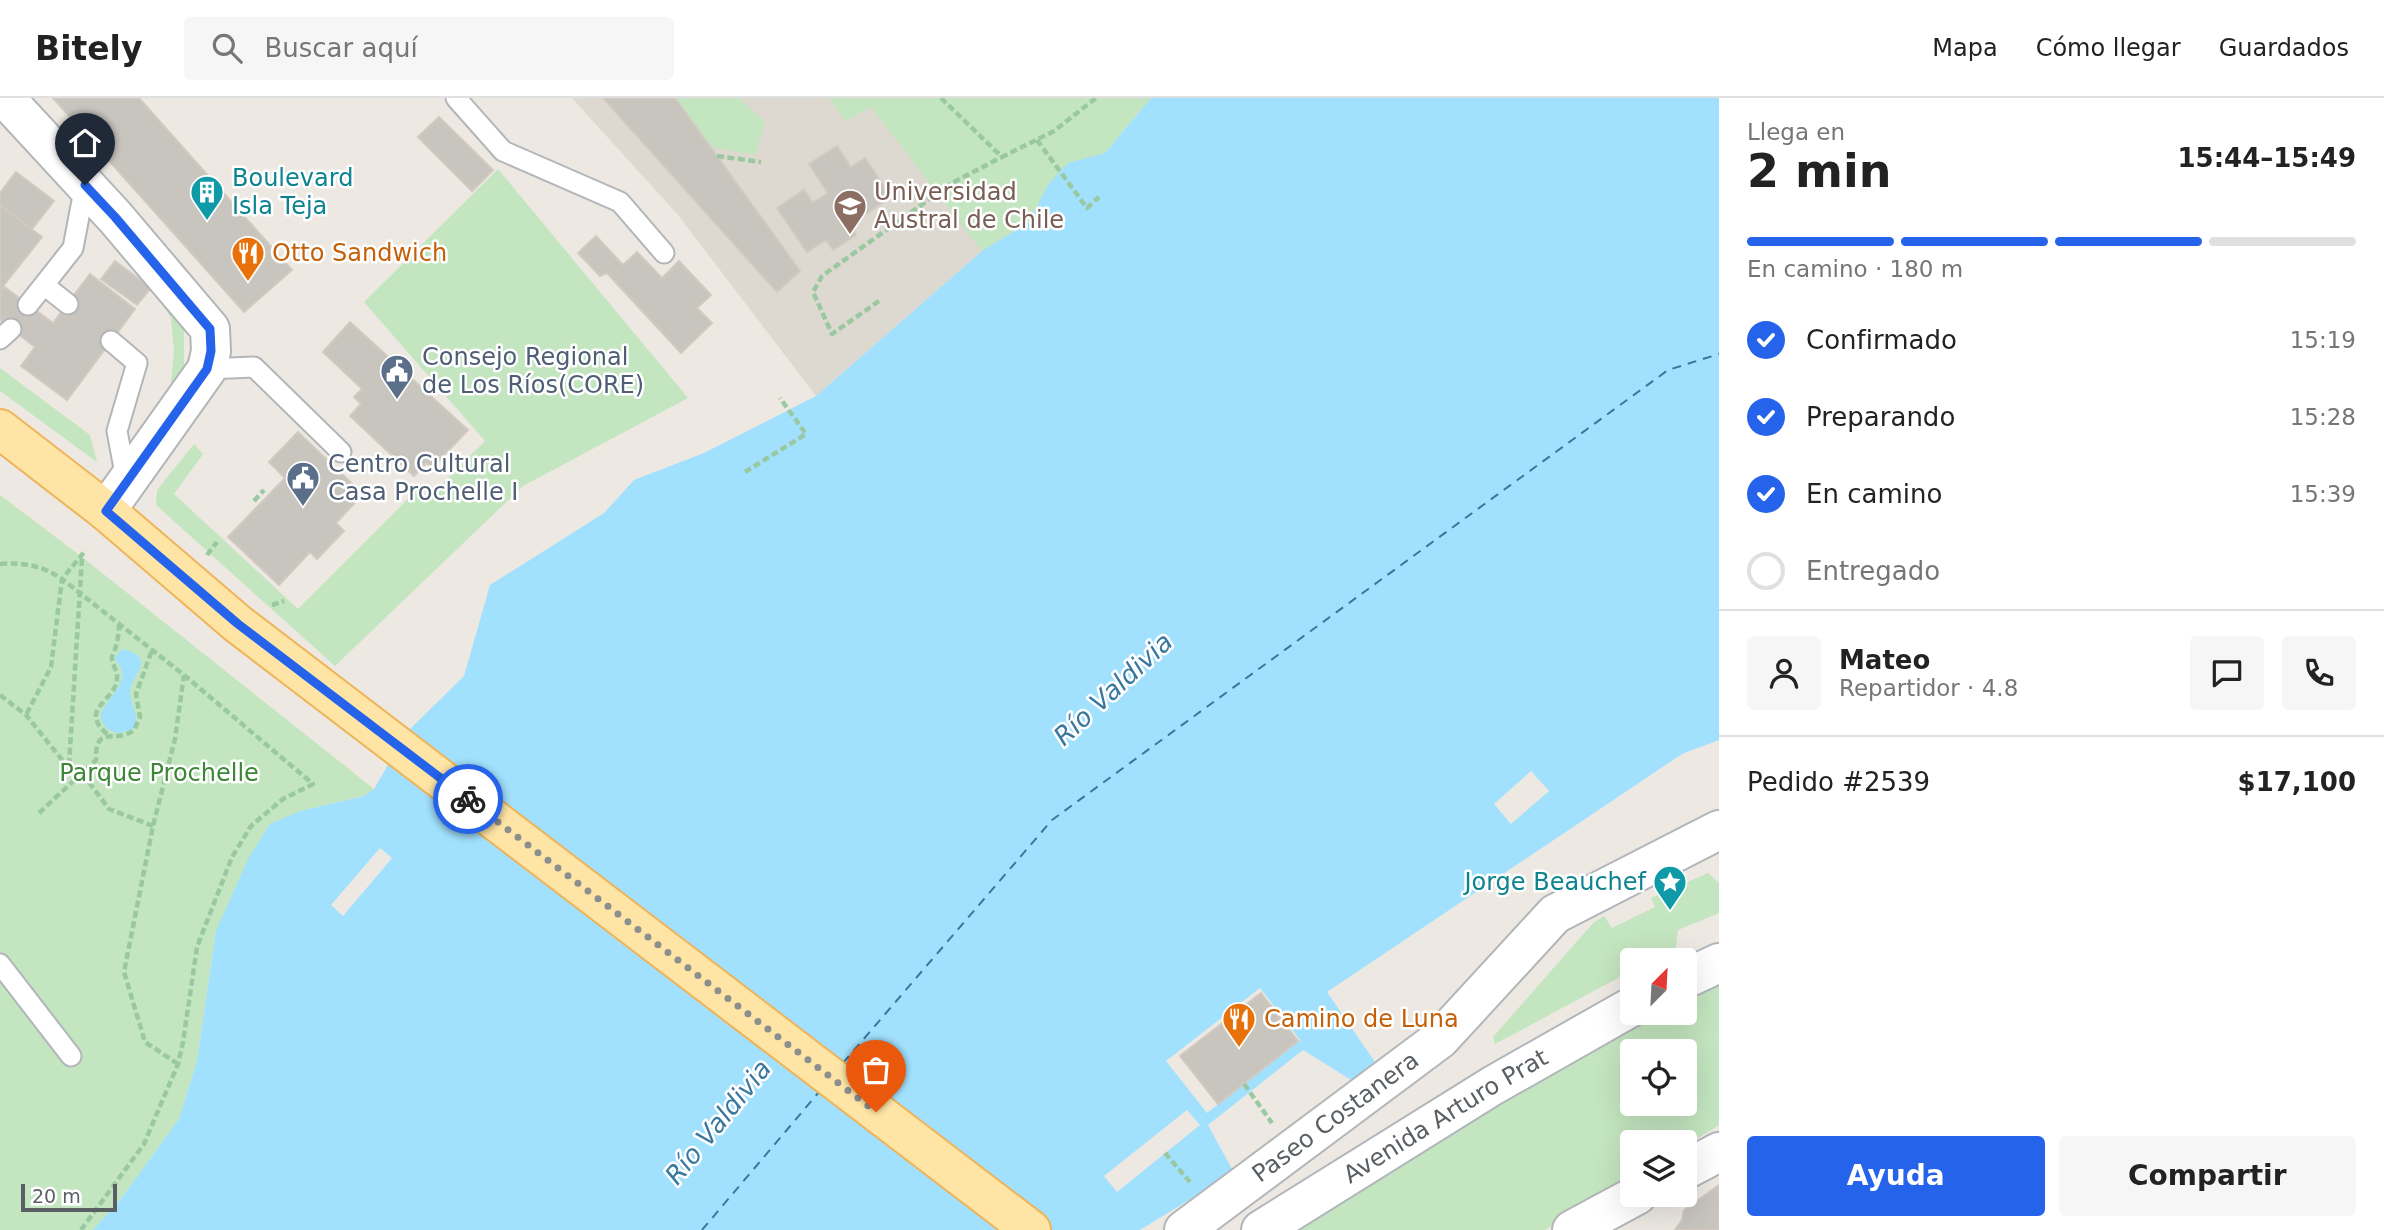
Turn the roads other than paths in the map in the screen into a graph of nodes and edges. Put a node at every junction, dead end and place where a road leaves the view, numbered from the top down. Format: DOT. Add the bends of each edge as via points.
graph roads {
  1 [pos="5,98"];
  2 [pos="456,98"];
  3 [pos="85,185"];
  4 [pos="664,253"];
  5 [pos="44,285"];
  6 [pos="68,304"];
  7 [pos="28,305"];
  8 [pos="111,341"];
  9 [pos="207,369"];
  10 [pos="0,429"];
  11 [pos="341,452"];
  12 [pos="0,459"];
  13 [pos="116,497"];
  14 [pos="238,624"];
  15 [pos="1719,830"];
  16 [pos="1719,963"];
  17 [pos="0,964"];
  18 [pos="1698,973"];
  19 [pos="1620,1013"];
  20 [pos="71,1056"];
  21 [pos="1719,1152"];
  22 [pos="1697,1164"];
  23 [pos="1620,1204"];
  24 [pos="1031,1230"];
  25 [pos="1184,1230"];
  26 [pos="1261,1230"];
  27 [pos="1572,1230"];
  1 -- 3 [label="street"];
  2 -- 4 [label="lane" via="503,151 620,202"];
  3 -- 5 [label="lane" via="73,248"];
  3 -- 9 [label="street" via="210,329"];
  5 -- 6 [label="lane"];
  5 -- 7 [label="lane"];
  8 -- 13 [label="lane" via="137,363 117,431"];
  9 -- 11 [label="lane" via="254,367"];
  9 -- 13 [label="street"];
  10 -- 13 [label="main road"];
  12 -- 14 [label="main road" via="101,535"];
  13 -- 14 [label="main road"];
  14 -- 24 [label="main road"];
  15 -- 25 [label="street, Paseo Costanera" via="1555,914 1440,1039"];
  16 -- 18 [label="street"];
  17 -- 20 [label="lane"];
  19 -- 26 [label="street, Avenida Arturo Prat" via="1492,1086"];
  21 -- 22 [label="street"];
  23 -- 27 [label="street"];
}
